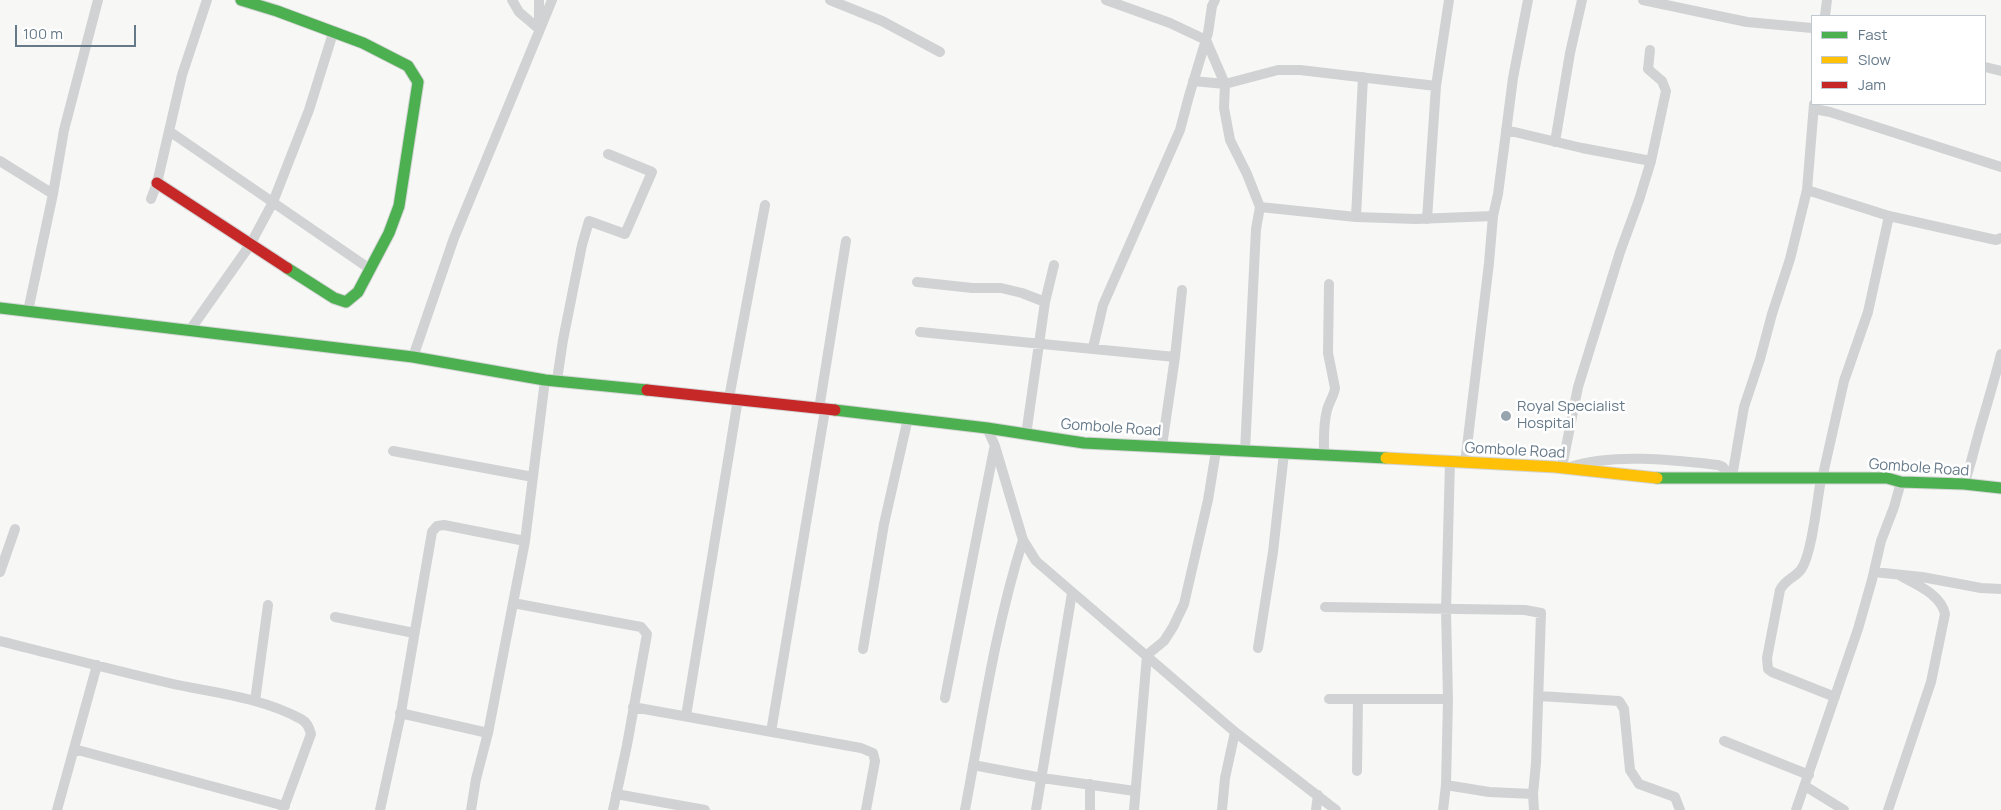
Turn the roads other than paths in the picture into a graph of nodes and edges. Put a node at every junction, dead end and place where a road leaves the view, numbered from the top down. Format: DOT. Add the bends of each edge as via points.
graph roads {
  1 [pos="98,0"];
  2 [pos="207,0"];
  3 [pos="241,0"];
  4 [pos="512,0"];
  5 [pos="539,0"];
  6 [pos="552,0"];
  7 [pos="830,0"];
  8 [pos="1106,0"];
  9 [pos="1215,0"];
  10 [pos="1449,0"];
  11 [pos="1528,0"];
  12 [pos="1582,0"];
  13 [pos="1827,0"];
  14 [pos="1649,1"];
  15 [pos="1825,15"];
  16 [pos="1811,28"];
  17 [pos="539,29"];
  18 [pos="333,33"];
  19 [pos="1206,40"];
  20 [pos="1650,50"];
  21 [pos="940,52"];
  22 [pos="1986,67"];
  23 [pos="2001,72"];
  24 [pos="1363,77"];
  25 [pos="1194,81"];
  26 [pos="1225,84"];
  27 [pos="1436,86"];
  28 [pos="1814,106"];
  29 [pos="1506,130"];
  30 [pos="169,131"];
  31 [pos="1555,142"];
  32 [pos="608,154"];
  33 [pos="0,160"];
  34 [pos="1651,161"];
  35 [pos="2001,167"];
  36 [pos="157,183"];
  37 [pos="1807,190"];
  38 [pos="53,194"];
  39 [pos="152,199"];
  40 [pos="273,202"];
  41 [pos="765,205"];
  42 [pos="1260,207"];
  43 [pos="1493,216"];
  44 [pos="1889,216"];
  45 [pos="1356,217"];
  46 [pos="1427,219"];
  47 [pos="2001,238"];
  48 [pos="846,240"];
  49 [pos="250,245"];
  50 [pos="1054,265"];
  51 [pos="370,269"];
  52 [pos="917,282"];
  53 [pos="1329,284"];
  54 [pos="1182,290"];
  55 [pos="1045,302"];
  56 [pos="0,308"];
  57 [pos="28,311"];
  58 [pos="190,330"];
  59 [pos="920,332"];
  60 [pos="1040,343"];
  61 [pos="1093,348"];
  62 [pos="2001,354"];
  63 [pos="413,357"];
  64 [pos="1175,358"];
  65 [pos="545,380"];
  66 [pos="557,380"];
  67 [pos="2001,391"];
  68 [pos="1990,397"];
  69 [pos="734,398"];
  70 [pos="822,409"];
  71 [pos="908,418"];
  72 [pos="987,428"];
  73 [pos="1026,435"];
  74 [pos="995,446"];
  75 [pos="1162,446"];
  76 [pos="393,451"];
  77 [pos="1216,451"];
  78 [pos="1245,451"];
  79 [pos="1284,453"];
  80 [pos="1324,455"];
  81 [pos="1450,462"];
  82 [pos="1465,463"];
  83 [pos="1564,468"];
  84 [pos="533,477"];
  85 [pos="1731,477"];
  86 [pos="1821,480"];
  87 [pos="1901,482"];
  88 [pos="1964,484"];
  89 [pos="2001,488"];
  90 [pos="15,529"];
  91 [pos="1023,540"];
  92 [pos="525,541"];
  93 [pos="0,572"];
  94 [pos="1874,572"];
  95 [pos="1899,575"];
  96 [pos="2001,589"];
  97 [pos="1072,593"];
  98 [pos="513,603"];
  99 [pos="268,605"];
  100 [pos="1325,607"];
  101 [pos="1446,610"];
  102 [pos="335,617"];
  103 [pos="414,633"];
  104 [pos="0,641"];
  105 [pos="1258,648"];
  106 [pos="864,649"];
  107 [pos="1147,655"];
  108 [pos="97,665"];
  109 [pos="1539,696"];
  110 [pos="1835,697"];
  111 [pos="945,698"];
  112 [pos="1329,699"];
  113 [pos="1358,699"];
  114 [pos="1448,699"];
  115 [pos="255,701"];
  116 [pos="633,707"];
  117 [pos="400,713"];
  118 [pos="686,716"];
  119 [pos="771,732"];
  120 [pos="1235,732"];
  121 [pos="488,733"];
  122 [pos="1724,741"];
  123 [pos="74,749"];
  124 [pos="973,766"];
  125 [pos="1358,771"];
  126 [pos="1809,775"];
  127 [pos="1042,778"];
  128 [pos="1090,784"];
  129 [pos="1446,784"];
  130 [pos="1805,786"];
  131 [pos="1135,791"];
  132 [pos="616,794"];
  133 [pos="1533,794"];
  134 [pos="1318,795"];
  135 [pos="284,808"];
  136 [pos="57,810"];
  137 [pos="380,810"];
  138 [pos="471,810"];
  139 [pos="613,810"];
  140 [pos="705,810"];
  141 [pos="866,810"];
  142 [pos="965,810"];
  143 [pos="1036,810"];
  144 [pos="1090,810"];
  145 [pos="1134,810"];
  146 [pos="1222,810"];
  147 [pos="1316,810"];
  148 [pos="1336,810"];
  149 [pos="1443,810"];
  150 [pos="1534,810"];
  151 [pos="1680,810"];
  152 [pos="1796,810"];
  153 [pos="1844,810"];
  154 [pos="1888,810"];
  1 -- 38 [label="street" via="64,130"];
  2 -- 30 [label="street" via="182,75"];
  3 -- 18 [label="street" via="277,10"];
  4 -- 17 [label="street" via="519,12"];
  5 -- 17 [label="street"];
  6 -- 17 [label="street"];
  7 -- 21 [label="street" via="882,21"];
  8 -- 19 [label="street"];
  9 -- 19 [label="street"];
  10 -- 27 [label="street"];
  11 -- 29 [label="street"];
  12 -- 31 [label="street"];
  13 -- 15 [label="street"];
  14 -- 16 [label="street" via="1747,22"];
  17 -- 63 [label="street" via="454,238"];
  18 -- 40 [label="street"];
  18 -- 51 [label="street" via="363,43 408,66 418,82 400,206"];
  19 -- 25 [label="street"];
  19 -- 26 [label="street"];
  20 -- 34 [label="street" via="1648,69 1662,81 1666,91"];
  22 -- 23 [label="street"];
  24 -- 26 [label="street" via="1278,70"];
  24 -- 27 [label="street"];
  24 -- 45 [label="street"];
  25 -- 26 [label="street"];
  25 -- 61 [label="street" via="1180,130 1103,305"];
  26 -- 42 [label="street" via="1228,133"];
  27 -- 46 [label="street"];
  28 -- 35 [label="street"];
  28 -- 37 [label="street"];
  29 -- 31 [label="street"];
  29 -- 43 [label="street"];
  30 -- 36 [label="street"];
  30 -- 40 [label="street"];
  31 -- 34 [label="street"];
  32 -- 66 [label="street" via="652,172 625,234 589,221"];
  33 -- 38 [label="street"];
  34 -- 83 [label="street" via="1578,387"];
  36 -- 39 [label="street"];
  36 -- 49 [label="street"];
  37 -- 44 [label="street"];
  37 -- 85 [label="street" via="1790,259 1744,407"];
  38 -- 57 [label="street"];
  40 -- 49 [label="street"];
  40 -- 51 [label="street"];
  41 -- 69 [label="street"];
  42 -- 45 [label="street"];
  42 -- 78 [label="street" via="1256,229"];
  43 -- 46 [label="street"];
  43 -- 82 [label="street"];
  44 -- 47 [label="street" via="1996,240"];
  44 -- 86 [label="street" via="1868,312 1844,381"];
  45 -- 46 [label="street"];
  48 -- 70 [label="street"];
  49 -- 51 [label="street" via="334,298 346,302 358,292"];
  49 -- 58 [label="street"];
  50 -- 55 [label="street"];
  52 -- 55 [label="street" via="1000,288"];
  53 -- 80 [label="street" via="1328,353 1335,388 1324,426"];
  54 -- 64 [label="street"];
  55 -- 60 [label="street"];
  56 -- 57 [label="street, Gombole Road"];
  57 -- 58 [label="street, Gombole Road"];
  58 -- 63 [label="street, Gombole Road"];
  59 -- 60 [label="street"];
  60 -- 61 [label="street"];
  60 -- 73 [label="street"];
  61 -- 64 [label="street"];
  62 -- 68 [label="street"];
  63 -- 65 [label="street, Gombole Road"];
  64 -- 75 [label="street"];
  65 -- 66 [label="street, Gombole Road"];
  65 -- 84 [label="street"];
  66 -- 69 [label="street, Gombole Road"];
  67 -- 68 [label="street"];
  68 -- 88 [label="street"];
  69 -- 70 [label="street, Gombole Road"];
  69 -- 118 [label="street"];
  70 -- 71 [label="street, Gombole Road"];
  70 -- 119 [label="street"];
  71 -- 72 [label="street, Gombole Road"];
  71 -- 106 [label="street" via="884,524"];
  72 -- 73 [label="street, Gombole Road"];
  72 -- 74 [label="street"];
  73 -- 75 [label="street, Gombole Road" via="1084,443"];
  74 -- 91 [label="street"];
  74 -- 111 [label="street"];
  75 -- 77 [label="street, Gombole Road"];
  76 -- 84 [label="street"];
  77 -- 78 [label="street, Gombole Road"];
  77 -- 107 [label="street" via="1184,604 1164,641"];
  78 -- 79 [label="street, Gombole Road"];
  79 -- 80 [label="street, Gombole Road"];
  79 -- 105 [label="street"];
  80 -- 81 [label="street, Gombole Road"];
  81 -- 82 [label="street, Gombole Road"];
  81 -- 101 [label="street"];
  82 -- 83 [label="street, Gombole Road"];
  83 -- 85 [label="street, Gombole Road" via="1663,480"];
  83 -- 85 [label="street" via="1617,459 1718,465"];
  84 -- 92 [label="street"];
  85 -- 86 [label="street, Gombole Road"];
  86 -- 87 [label="street, Gombole Road" via="1887,478"];
  86 -- 110 [label="street" via="1807,558 1802,568 1780,590 1768,668"];
  87 -- 88 [label="street, Gombole Road"];
  87 -- 94 [label="street"];
  88 -- 89 [label="street, Gombole Road"];
  90 -- 93 [label="street"];
  91 -- 97 [label="street" via="1036,561"];
  91 -- 124 [label="street" via="995,644"];
  92 -- 98 [label="street"];
  92 -- 103 [label="street" via="437,526 432,532"];
  94 -- 95 [label="street"];
  94 -- 110 [label="street"];
  95 -- 96 [label="street"];
  95 -- 154 [label="street" via="1932,595 1944,606 1945,614 1931,682"];
  97 -- 107 [label="street"];
  97 -- 127 [label="street"];
  98 -- 116 [label="street" via="641,627 647,634"];
  98 -- 121 [label="street"];
  99 -- 115 [label="street"];
  100 -- 101 [label="street"];
  101 -- 109 [label="street" via="1541,613"];
  101 -- 114 [label="street"];
  102 -- 103 [label="street"];
  103 -- 117 [label="street"];
  104 -- 108 [label="street"];
  107 -- 120 [label="street"];
  107 -- 131 [label="street"];
  108 -- 115 [label="street"];
  108 -- 123 [label="street"];
  109 -- 133 [label="street"];
  109 -- 151 [label="street" via="1619,701 1624,709 1630,770 1639,784 1675,797"];
  110 -- 126 [label="street"];
  112 -- 113 [label="street"];
  113 -- 114 [label="street"];
  113 -- 125 [label="street"];
  114 -- 129 [label="street"];
  115 -- 135 [label="street" via="303,720 309,726 311,734"];
  116 -- 118 [label="street"];
  116 -- 132 [label="street"];
  117 -- 121 [label="street"];
  117 -- 137 [label="street"];
  118 -- 119 [label="street"];
  119 -- 141 [label="street" via="873,752 875,761"];
  120 -- 134 [label="street"];
  120 -- 146 [label="street"];
  121 -- 138 [label="street"];
  122 -- 126 [label="street"];
  123 -- 135 [label="street"];
  123 -- 136 [label="street"];
  124 -- 127 [label="street"];
  124 -- 142 [label="street"];
  126 -- 130 [label="street"];
  127 -- 128 [label="street"];
  127 -- 143 [label="street"];
  128 -- 131 [label="street"];
  128 -- 144 [label="street"];
  129 -- 133 [label="street" via="1489,792"];
  129 -- 149 [label="street"];
  130 -- 152 [label="street"];
  130 -- 153 [label="street"];
  131 -- 145 [label="street"];
  132 -- 139 [label="street"];
  132 -- 140 [label="street"];
  133 -- 150 [label="street"];
  134 -- 147 [label="street"];
  134 -- 148 [label="street"];
}
